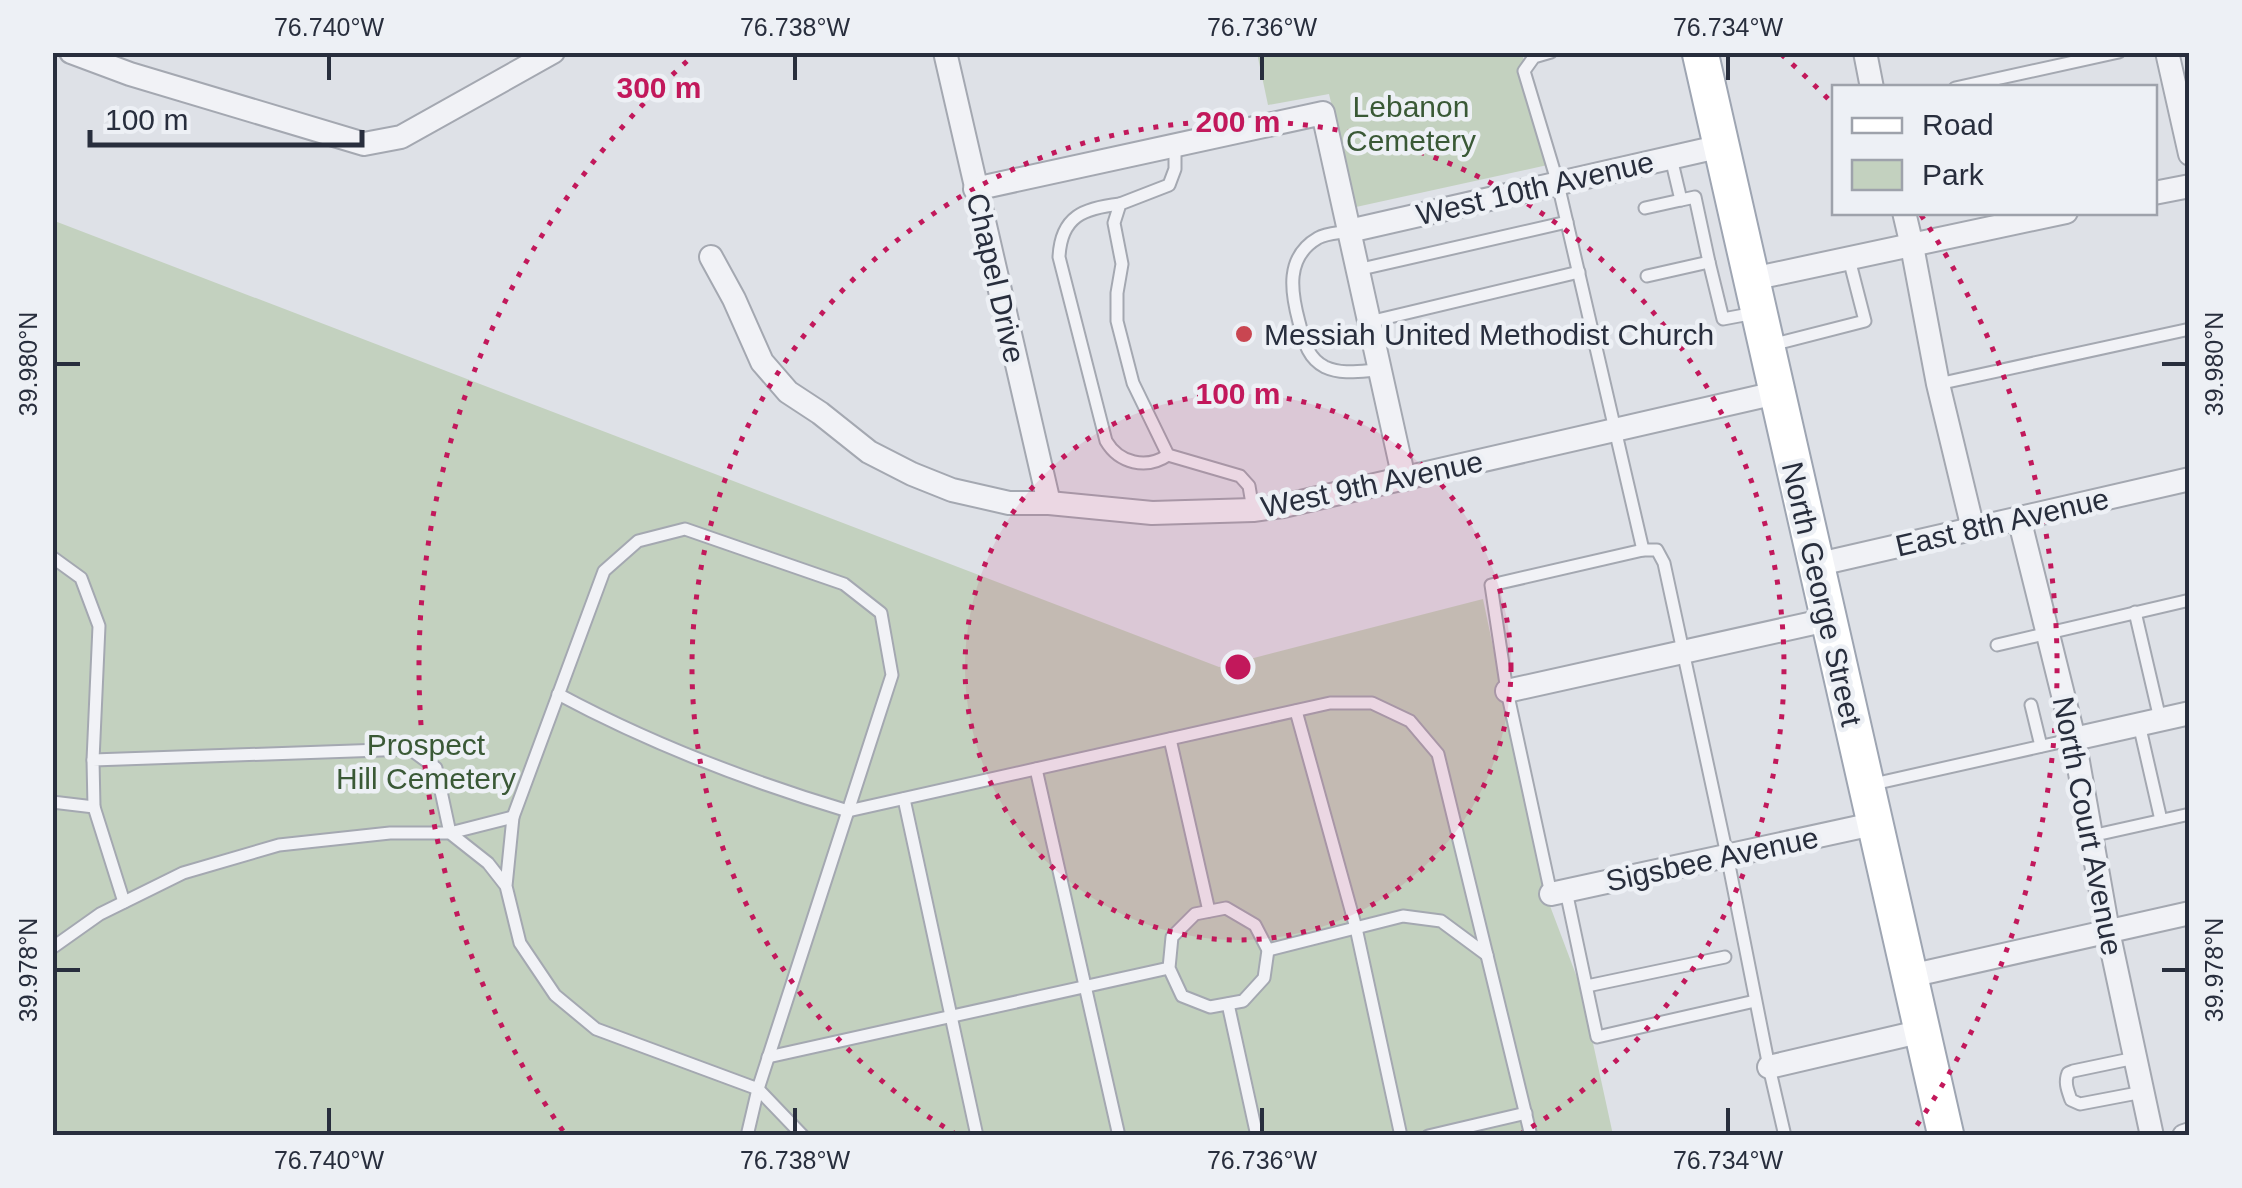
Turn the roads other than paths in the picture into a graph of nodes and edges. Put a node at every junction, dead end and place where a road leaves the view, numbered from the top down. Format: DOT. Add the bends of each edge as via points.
graph roads {
  1 [pos="71,52"];
  2 [pos="553,52"];
  3 [pos="945,52"];
  4 [pos="1551,52"];
  5 [pos="1700,52"];
  6 [pos="1864,52"];
  7 [pos="2118,52"];
  8 [pos="2167,52"];
  9 [pos="134,63"];
  10 [pos="1871,85"];
  11 [pos="1968,85"];
  12 [pos="1175,146"];
  13 [pos="1722,146"];
  14 [pos="2190,154"];
  15 [pos="1672,158"];
  16 [pos="1558,184"];
  17 [pos="2190,186"];
  18 [pos="976,189"];
  19 [pos="1720,192"];
  20 [pos="2157,192"];
  21 [pos="1695,197"];
  22 [pos="1681,200"];
  23 [pos="1120,204"];
  24 [pos="1645,208"];
  25 [pos="1905,215"];
  26 [pos="2052,215"];
  27 [pos="1567,222"];
  28 [pos="1348,230"];
  29 [pos="1731,240"];
  30 [pos="1706,245"];
  31 [pos="1912,246"];
  32 [pos="712,257"];
  33 [pos="1849,259"];
  34 [pos="1710,262"];
  35 [pos="1357,270"];
  36 [pos="1579,272"];
  37 [pos="1647,276"];
  38 [pos="1716,288"];
  39 [pos="1750,301"];
  40 [pos="1368,322"];
  41 [pos="2190,329"];
  42 [pos="1379,370"];
  43 [pos="1938,384"];
  44 [pos="1776,393"];
  45 [pos="1616,431"];
  46 [pos="1168,455"];
  47 [pos="1404,479"];
  48 [pos="2190,479"];
  49 [pos="1049,503"];
  50 [pos="1253,510"];
  51 [pos="2020,518"];
  52 [pos="1973,529"];
  53 [pos="1643,550"];
  54 [pos="52,557"];
  55 [pos="1815,565"];
  56 [pos="2190,600"];
  57 [pos="2135,612"];
  58 [pos="1827,620"];
  59 [pos="2046,632"];
  60 [pos="1997,645"];
  61 [pos="1683,652"];
  62 [pos="1507,691"];
  63 [pos="558,694"];
  64 [pos="2031,705"];
  65 [pos="1296,711"];
  66 [pos="2190,712"];
  67 [pos="2150,722"];
  68 [pos="1170,739"];
  69 [pos="2074,739"];
  70 [pos="2041,746"];
  71 [pos="92,760"];
  72 [pos="1036,769"];
  73 [pos="1865,786"];
  74 [pos="904,799"];
  75 [pos="52,802"];
  76 [pos="94,807"];
  77 [pos="848,811"];
  78 [pos="2190,814"];
  79 [pos="514,817"];
  80 [pos="2161,820"];
  81 [pos="1874,824"];
  82 [pos="450,834"];
  83 [pos="2091,836"];
  84 [pos="1728,855"];
  85 [pos="506,886"];
  86 [pos="1558,892"];
  87 [pos="124,902"];
  88 [pos="1209,912"];
  89 [pos="2190,913"];
  90 [pos="1356,928"];
  91 [pos="2108,932"];
  92 [pos="52,948"];
  93 [pos="1268,950"];
  94 [pos="1487,955"];
  95 [pos="1725,956"];
  96 [pos="1169,968"];
  97 [pos="1910,976"];
  98 [pos="1586,986"];
  99 [pos="1086,987"];
  100 [pos="1756,1001"];
  101 [pos="1228,1004"];
  102 [pos="951,1016"];
  103 [pos="1923,1030"];
  104 [pos="768,1058"];
  105 [pos="2135,1058"];
  106 [pos="1769,1066"];
  107 [pos="758,1089"];
  108 [pos="2142,1092"];
  109 [pos="1526,1113"];
  110 [pos="747,1136"];
  111 [pos="803,1136"];
  112 [pos="977,1136"];
  113 [pos="1119,1136"];
  114 [pos="1258,1136"];
  115 [pos="1401,1136"];
  116 [pos="1428,1136"];
  117 [pos="1531,1136"];
  118 [pos="1786,1136"];
  119 [pos="1946,1136"];
  120 [pos="2152,1136"];
  1 -- 9 [label="street"];
  2 -- 9 [label="street" via="401,137 364,144"];
  3 -- 18 [label="street, Chapel Drive"];
  4 -- 16 [label="lane" via="1534,57 1524,71"];
  5 -- 13 [label="main road, North George Street"];
  6 -- 10 [label="street"];
  7 -- 11 [label="lane"];
  8 -- 14 [label="street"];
  12 -- 18 [label="street"];
  12 -- 23 [label="lane" via="1168,185"];
  12 -- 28 [label="street" via="1323,113"];
  13 -- 15 [label="street, West 10th Avenue"];
  13 -- 19 [label="main road, North George Street"];
  15 -- 16 [label="street, West 10th Avenue"];
  15 -- 22 [label="lane"];
  16 -- 27 [label="lane"];
  16 -- 28 [label="street, West 10th Avenue"];
  17 -- 20 [label="street"];
  18 -- 49 [label="street, Chapel Drive"];
  19 -- 21 [label="lane"];
  19 -- 29 [label="main road, North George Street"];
  21 -- 22 [label="lane"];
  21 -- 30 [label="lane"];
  22 -- 24 [label="lane"];
  23 -- 46 [label="lane" via="1114,223 1122,264 1117,321 1132,383"];
  23 -- 46 [label="lane" via="1080,213 1060,242 1059,257 1113,454 1156,463"];
  25 -- 31 [label="street"];
  26 -- 31 [label="street"];
  27 -- 35 [label="lane"];
  27 -- 36 [label="lane"];
  28 -- 35 [label="street"];
  28 -- 42 [label="lane" via="1319,237 1302,252 1291,292 1308,352 1323,366"];
  29 -- 30 [label="lane"];
  29 -- 39 [label="main road, North George Street"];
  30 -- 34 [label="lane"];
  31 -- 33 [label="street"];
  31 -- 43 [label="street"];
  32 -- 49 [label="street, West 9th Avenue" via="762,362 788,392 869,452 952,490 1009,503"];
  33 -- 39 [label="street"];
  33 -- 39 [label="lane" via="1865,321"];
  34 -- 37 [label="lane"];
  34 -- 38 [label="lane"];
  35 -- 40 [label="street"];
  36 -- 40 [label="lane"];
  36 -- 45 [label="lane"];
  38 -- 39 [label="lane"];
  38 -- 39 [label="lane" via="1722,320"];
  39 -- 44 [label="main road, North George Street"];
  40 -- 42 [label="street"];
  41 -- 43 [label="lane"];
  42 -- 47 [label="street"];
  43 -- 52 [label="street"];
  44 -- 45 [label="street, West 9th Avenue"];
  44 -- 55 [label="main road, North George Street"];
  45 -- 47 [label="street, West 9th Avenue"];
  45 -- 53 [label="lane"];
  46 -- 50 [label="lane" via="1240,476"];
  47 -- 50 [label="street, West 9th Avenue"];
  48 -- 51 [label="street, East 8th Avenue"];
  49 -- 50 [label="street, West 9th Avenue" via="1152,513"];
  51 -- 52 [label="street, East 8th Avenue"];
  51 -- 59 [label="street, North Court Avenue"];
  52 -- 55 [label="street, East 8th Avenue"];
  53 -- 61 [label="lane" via="1658,550 1664,563"];
  53 -- 62 [label="lane" via="1491,585"];
  54 -- 71 [label="lane" via="82,578 99,626"];
  55 -- 58 [label="main road, North George Street"];
  56 -- 57 [label="lane"];
  57 -- 59 [label="lane"];
  57 -- 67 [label="lane"];
  58 -- 61 [label="street"];
  58 -- 73 [label="main road, North George Street"];
  59 -- 60 [label="lane"];
  59 -- 69 [label="street, North Court Avenue"];
  61 -- 62 [label="street"];
  61 -- 84 [label="lane"];
  62 -- 86 [label="lane"];
  63 -- 77 [label="lane" via="671,750"];
  63 -- 77 [label="lane" via="604,571 638,541 685,530 844,584 881,613 892,675"];
  63 -- 79 [label="lane"];
  64 -- 70 [label="lane"];
  65 -- 68 [label="lane"];
  65 -- 90 [label="lane"];
  65 -- 94 [label="lane" via="1372,702 1410,721 1438,754"];
  66 -- 67 [label="street"];
  67 -- 69 [label="street"];
  67 -- 80 [label="lane"];
  68 -- 72 [label="lane"];
  68 -- 88 [label="lane"];
  69 -- 70 [label="lane"];
  69 -- 83 [label="street, North Court Avenue"];
  70 -- 73 [label="lane"];
  71 -- 76 [label="lane"];
  71 -- 82 [label="lane" via="410,749 436,768"];
  72 -- 74 [label="lane"];
  72 -- 99 [label="lane"];
  73 -- 81 [label="main road, North George Street"];
  74 -- 77 [label="lane"];
  74 -- 102 [label="lane"];
  75 -- 76 [label="lane"];
  76 -- 87 [label="lane"];
  77 -- 104 [label="lane"];
  78 -- 80 [label="lane"];
  79 -- 82 [label="lane"];
  79 -- 85 [label="lane"];
  80 -- 83 [label="lane"];
  81 -- 84 [label="street, Sigsbee Avenue"];
  81 -- 97 [label="main road, North George Street"];
  82 -- 85 [label="lane"];
  82 -- 87 [label="lane" via="279,845 183,874"];
  83 -- 91 [label="street, North Court Avenue"];
  84 -- 86 [label="street, Sigsbee Avenue"];
  84 -- 100 [label="lane"];
  85 -- 107 [label="lane" via="520,942 554,995 596,1029"];
  86 -- 98 [label="lane"];
  87 -- 92 [label="lane"];
  88 -- 93 [label="lane" via="1226,908 1256,925"];
  88 -- 96 [label="lane" via="1194,914 1172,936"];
  89 -- 91 [label="street"];
  90 -- 93 [label="lane"];
  90 -- 94 [label="lane" via="1402,916 1441,922"];
  90 -- 115 [label="lane"];
  91 -- 97 [label="street"];
  91 -- 105 [label="street, North Court Avenue"];
  93 -- 101 [label="lane" via="1264,978 1243,1002"];
  94 -- 109 [label="lane"];
  95 -- 98 [label="lane"];
  96 -- 99 [label="lane"];
  96 -- 101 [label="lane" via="1182,996 1210,1008"];
  97 -- 103 [label="main road, North George Street"];
  98 -- 100 [label="lane" via="1597,1036"];
  99 -- 102 [label="lane"];
  99 -- 113 [label="lane"];
  100 -- 106 [label="lane"];
  101 -- 114 [label="lane"];
  102 -- 104 [label="lane"];
  102 -- 112 [label="lane"];
  103 -- 106 [label="street"];
  103 -- 119 [label="main road, North George Street"];
  104 -- 107 [label="lane"];
  105 -- 108 [label="street, North Court Avenue"];
  105 -- 108 [label="lane" via="2068,1073 2066,1088 2080,1104"];
  106 -- 118 [label="lane"];
  107 -- 110 [label="lane"];
  107 -- 111 [label="lane"];
  108 -- 120 [label="street, North Court Avenue"];
  109 -- 116 [label="lane"];
  109 -- 117 [label="lane"];
}
